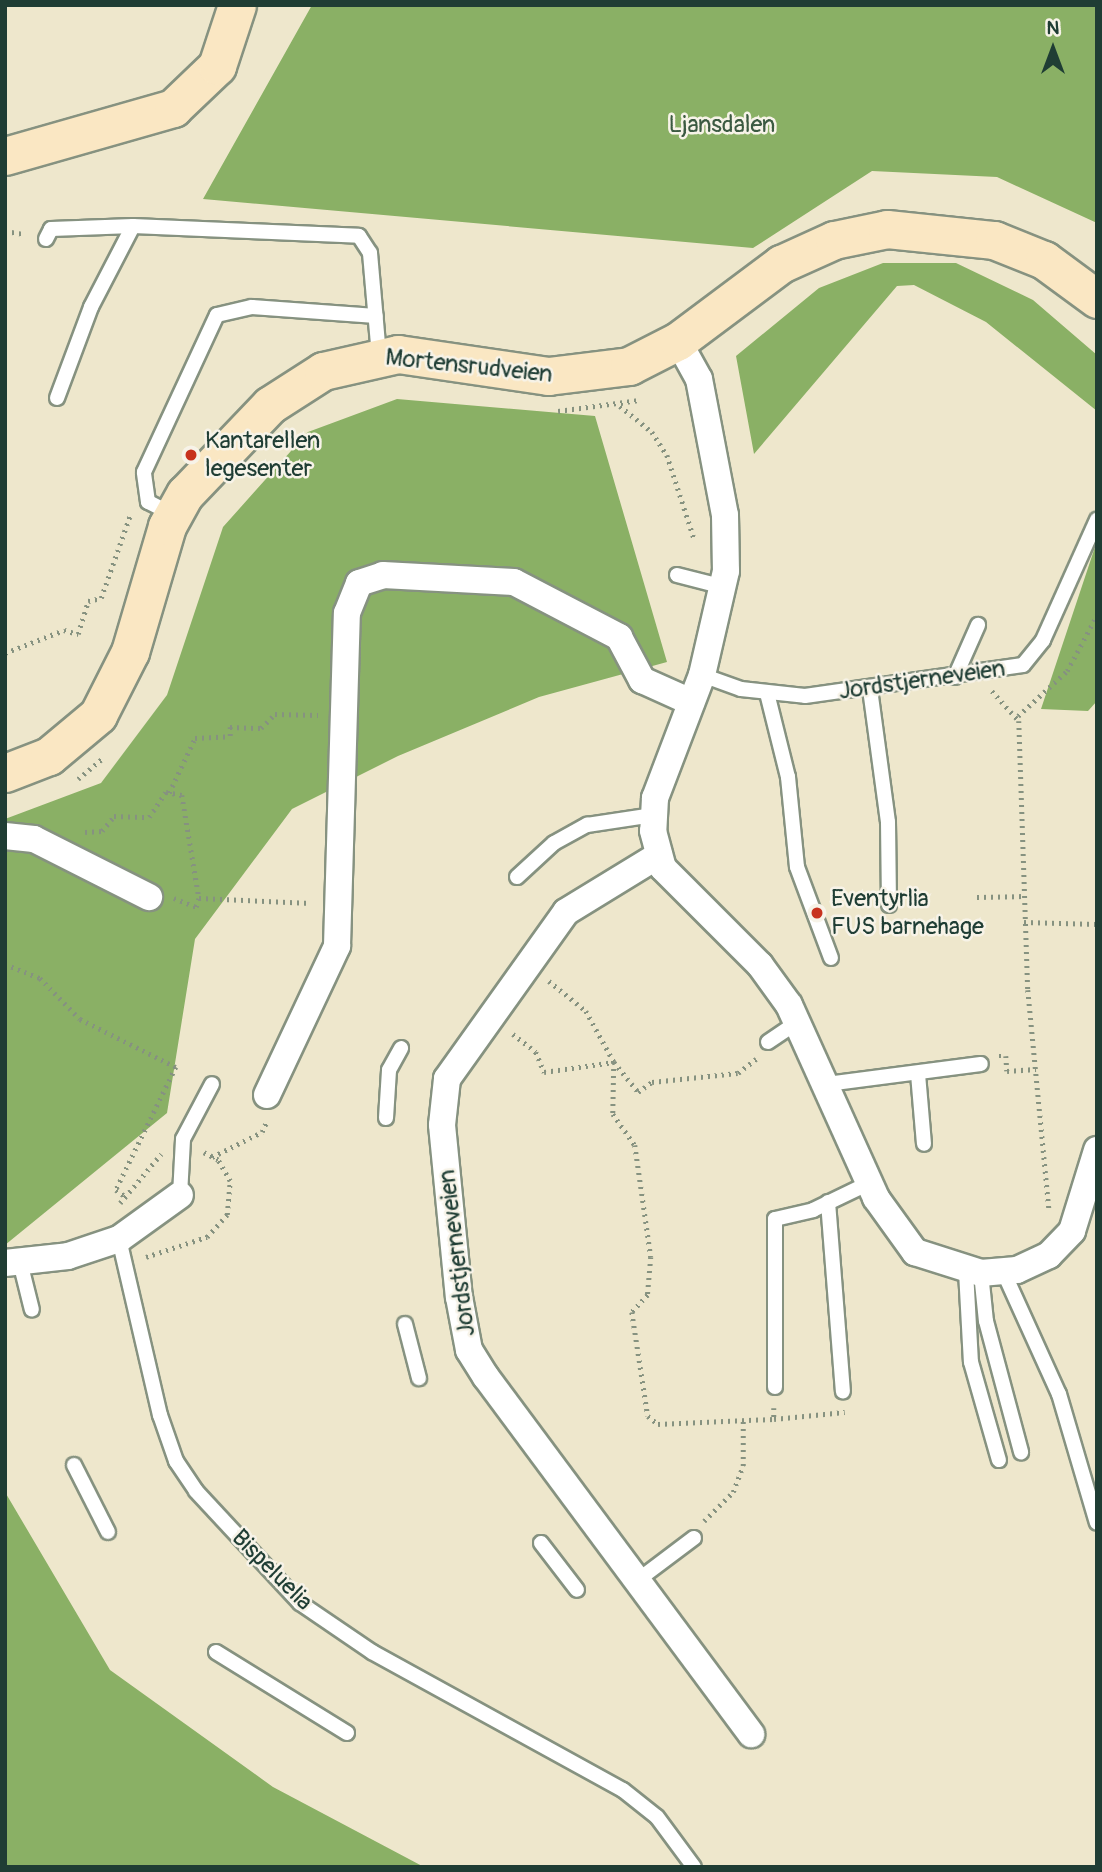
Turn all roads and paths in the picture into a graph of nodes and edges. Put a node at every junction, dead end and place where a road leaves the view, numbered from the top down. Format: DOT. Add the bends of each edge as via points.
graph roads {
  1 [pos="237,5"];
  2 [pos="5,156"];
  3 [pos="133,226"];
  4 [pos="46,239"];
  5 [pos="1097,299"];
  6 [pos="376,316"];
  7 [pos="678,341"];
  8 [pos="379,355"];
  9 [pos="57,398"];
  10 [pos="620,406"];
  11 [pos="156,515"];
  12 [pos="1097,520"];
  13 [pos="677,575"];
  14 [pos="716,587"];
  15 [pos="1097,615"];
  16 [pos="978,625"];
  17 [pos="5,653"];
  18 [pos="702,675"];
  19 [pos="955,677"];
  20 [pos="870,689"];
  21 [pos="990,689"];
  22 [pos="767,693"];
  23 [pos="691,702"];
  24 [pos="296,714"];
  25 [pos="1018,716"];
  26 [pos="5,774"];
  27 [pos="169,793"];
  28 [pos="653,815"];
  29 [pos="5,836"];
  30 [pos="45,845"];
  31 [pos="659,855"];
  32 [pos="517,877"];
  33 [pos="1023,896"];
  34 [pos="149,897"];
  35 [pos="977,897"];
  36 [pos="199,898"];
  37 [pos="178,899"];
  38 [pos="296,903"];
  39 [pos="889,905"];
  40 [pos="1024,922"];
  41 [pos="1097,924"];
  42 [pos="831,958"];
  43 [pos="526,963"];
  44 [pos="5,964"];
  45 [pos="487,1021"];
  46 [pos="798,1022"];
  47 [pos="768,1042"];
  48 [pos="401,1048"];
  49 [pos="614,1062"];
  50 [pos="981,1064"];
  51 [pos="1036,1069"];
  52 [pos="1007,1071"];
  53 [pos="738,1073"];
  54 [pos="918,1074"];
  55 [pos="212,1084"];
  56 [pos="827,1084"];
  57 [pos="268,1095"];
  58 [pos="386,1118"];
  59 [pos="264,1129"];
  60 [pos="924,1144"];
  61 [pos="1097,1150"];
  62 [pos="212,1157"];
  63 [pos="869,1183"];
  64 [pos="180,1195"];
  65 [pos="124,1196"];
  66 [pos="828,1202"];
  67 [pos="119,1239"];
  68 [pos="1063,1244"];
  69 [pos="13,1262"];
  70 [pos="984,1272"];
  71 [pos="32,1310"];
  72 [pos="405,1324"];
  73 [pos="419,1378"];
  74 [pos="775,1387"];
  75 [pos="843,1391"];
  76 [pos="774,1419"];
  77 [pos="743,1420"];
  78 [pos="1021,1452"];
  79 [pos="999,1460"];
  80 [pos="74,1465"];
  81 [pos="1097,1523"];
  82 [pos="108,1532"];
  83 [pos="694,1538"];
  84 [pos="541,1543"];
  85 [pos="638,1580"];
  86 [pos="577,1590"];
  87 [pos="216,1652"];
  88 [pos="347,1733"];
  89 [pos="751,1734"];
  90 [pos="694,1867"];
  1 -- 2 [label="street" via="217,66 173,108"];
  3 -- 4 [label="lane" via="51,229"];
  3 -- 6 [label="lane" via="359,236 370,253"];
  3 -- 9 [label="lane" via="91,307"];
  5 -- 7 [label="street, Mortensrudveien" via="1044,260 995,240 887,229 834,240 781,264"];
  6 -- 8 [label="lane"];
  6 -- 11 [label="lane" via="252,307 217,315 144,472 148,502"];
  7 -- 8 [label="street, Mortensrudveien" via="629,366 577,375"];
  7 -- 14 [label="street" via="699,379 720,483"];
  8 -- 11 [label="street, Mortensrudveien" via="323,371 288,390"];
  10 -- 14 [label="path" via="652,432 667,455"];
  11 -- 17 [label="path" via="129,513 101,598 88,601 78,634 64,630"];
  11 -- 26 [label="street, Mortensrudveien" via="112,694 68,744"];
  12 -- 19 [label="lane, Jordstjerneveien" via="1035,655 1005,671"];
  13 -- 14 [label="lane"];
  14 -- 18 [label="street"];
  15 -- 25 [label="path" via="1067,671"];
  16 -- 19 [label="lane"];
  18 -- 22 [label="lane, Jordstjerneveien"];
  18 -- 23 [label="street"];
  19 -- 20 [label="lane, Jordstjerneveien"];
  20 -- 22 [label="lane, Jordstjerneveien"];
  20 -- 39 [label="lane" via="888,822"];
  21 -- 25 [label="path"];
  22 -- 42 [label="lane" via="788,777 797,867"];
  23 -- 28 [label="street"];
  23 -- 57 [label="street" via="642,680 619,637 514,582 383,575 359,583 347,613 337,946"];
  24 -- 27 [label="path" via="275,714 261,728 230,727 230,736 195,738"];
  25 -- 33 [label="path"];
  27 -- 30 [label="path" via="149,817 114,816 102,831 73,833"];
  27 -- 36 [label="path" via="182,795"];
  28 -- 31 [label="street"];
  28 -- 32 [label="lane" via="587,825 554,843"];
  29 -- 30 [label="street"];
  30 -- 34 [label="street"];
  31 -- 43 [label="street, Jordstjerneveien" via="566,912"];
  31 -- 46 [label="street" via="673,882 760,965"];
  33 -- 35 [label="path"];
  33 -- 40 [label="path"];
  36 -- 37 [label="path" via="196,907"];
  36 -- 38 [label="path"];
  40 -- 41 [label="path"];
  40 -- 51 [label="path"];
  43 -- 45 [label="street, Jordstjerneveien"];
  43 -- 49 [label="path" via="586,1012"];
  44 -- 65 [label="path" via="40,978 80,1020 176,1068 116,1190"];
  45 -- 49 [label="path" via="536,1052 544,1072"];
  45 -- 85 [label="street, Jordstjerneveien" via="447,1079 441,1106 464,1333 486,1377"];
  46 -- 47 [label="lane"];
  46 -- 56 [label="street"];
  48 -- 58 [label="lane" via="386,1085"];
  49 -- 53 [label="path" via="638,1092 652,1082"];
  49 -- 77 [label="path" via="613,1114 635,1145 651,1257 648,1295 632,1312 648,1416 658,1423"];
  50 -- 54 [label="lane"];
  51 -- 52 [label="path"];
  51 -- 68 [label="path" via="1050,1220"];
  54 -- 56 [label="lane"];
  54 -- 60 [label="lane"];
  55 -- 64 [label="lane" via="183,1139"];
  56 -- 63 [label="street"];
  59 -- 62 [label="path"];
  61 -- 68 [label="street" via="1079,1216"];
  63 -- 66 [label="lane"];
  63 -- 70 [label="street" via="915,1252"];
  64 -- 67 [label="street"];
  66 -- 74 [label="lane" via="775,1219"];
  66 -- 75 [label="lane"];
  67 -- 69 [label="street"];
  67 -- 90 [label="lane, Bispeluelia" via="176,1461 215,1512 300,1603 333,1627 623,1790 657,1817"];
  68 -- 70 [label="street" via="1032,1265"];
  69 -- 71 [label="lane"];
  70 -- 78 [label="lane" via="986,1321"];
  70 -- 79 [label="lane" via="971,1362"];
  70 -- 81 [label="lane" via="1059,1394"];
  72 -- 73 [label="lane"];
  74 -- 76 [label="path"];
  75 -- 76 [label="path" via="845,1416"];
  76 -- 77 [label="path"];
  77 -- 83 [label="path" via="743,1466 733,1492 692,1532"];
  80 -- 82 [label="lane"];
  83 -- 85 [label="lane"];
  84 -- 86 [label="lane"];
  85 -- 89 [label="street, Jordstjerneveien"];
  87 -- 88 [label="lane"];
}
